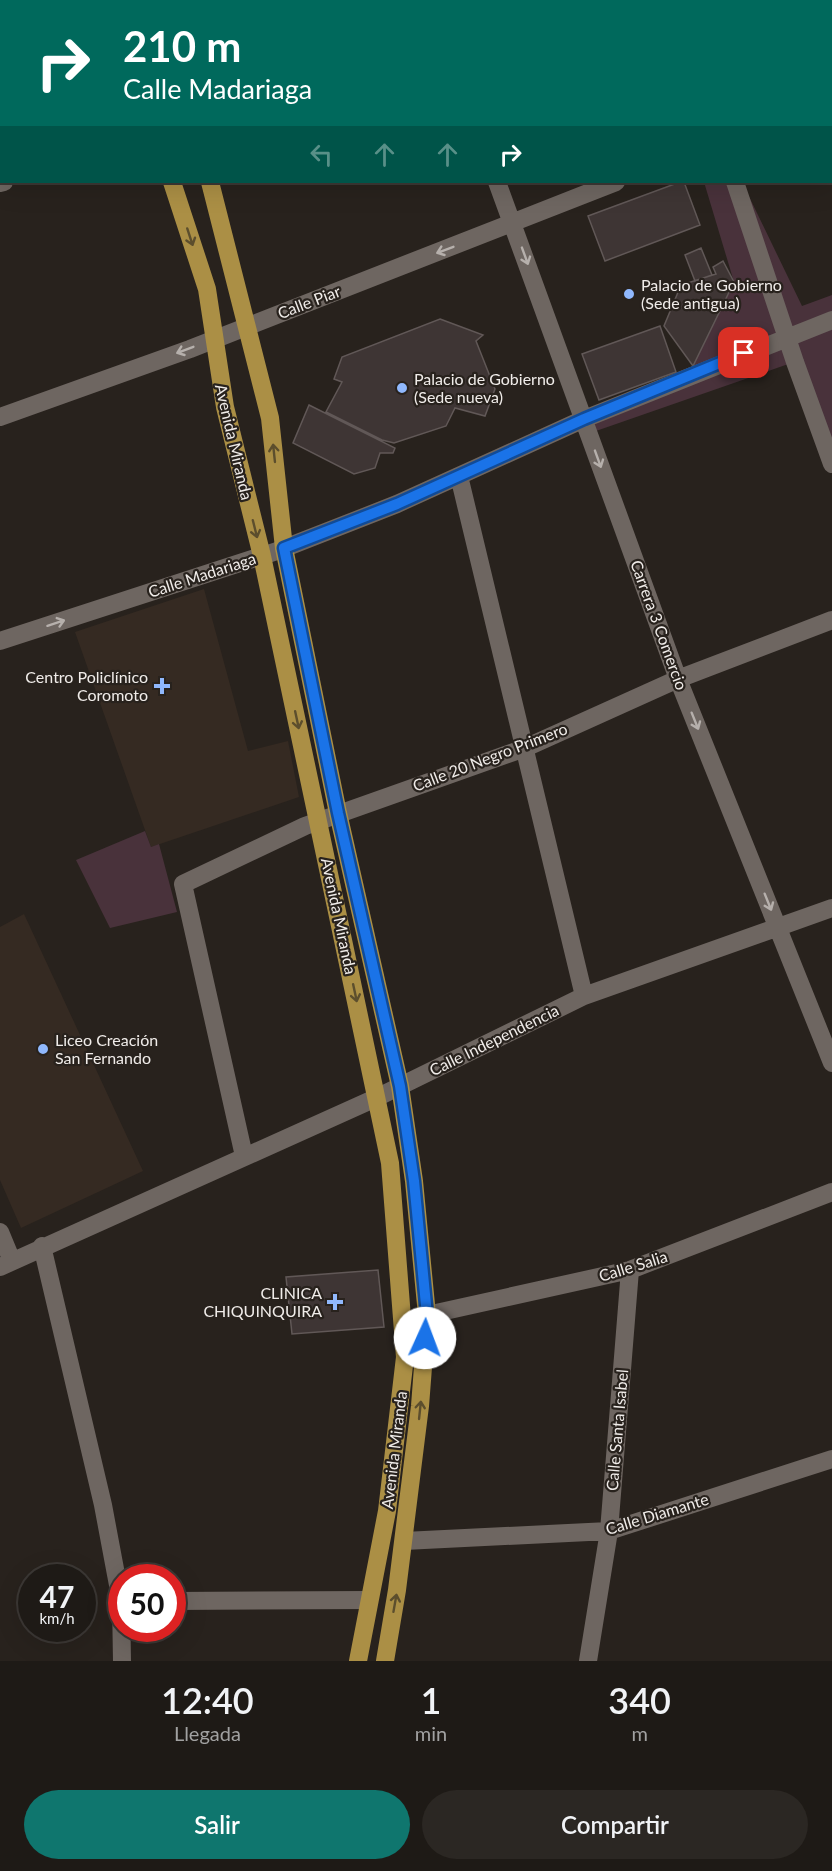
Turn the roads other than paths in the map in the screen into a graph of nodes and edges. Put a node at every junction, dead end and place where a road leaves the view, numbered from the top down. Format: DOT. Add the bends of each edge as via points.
graph roads {
  1 [pos="172,183"];
  2 [pos="210,183"];
  3 [pos="497,183"];
  4 [pos="614,183"];
  5 [pos="735,183"];
  6 [pos="513,224"];
  7 [pos="832,320"];
  8 [pos="246,326"];
  9 [pos="787,336"];
  10 [pos="213,339"];
  11 [pos="0,417"];
  12 [pos="584,419"];
  13 [pos="832,464"];
  14 [pos="459,476"];
  15 [pos="284,548"];
  16 [pos="262,556"];
  17 [pos="832,620"];
  18 [pos="0,641"];
  19 [pos="678,679"];
  20 [pos="525,748"];
  21 [pos="338,813"];
  22 [pos="319,820"];
  23 [pos="832,908"];
  24 [pos="779,928"];
  25 [pos="584,996"];
  26 [pos="832,1063"];
  27 [pos="400,1086"];
  28 [pos="378,1097"];
  29 [pos="244,1156"];
  30 [pos="832,1192"];
  31 [pos="0,1232"];
  32 [pos="42,1246"];
  33 [pos="6,1264"];
  34 [pos="630,1270"];
  35 [pos="427,1315"];
  36 [pos="832,1459"];
  37 [pos="609,1531"];
  38 [pos="404,1541"];
  39 [pos="114,1564"];
  40 [pos="369,1600"];
  41 [pos="186,1601"];
  42 [pos="122,1642"];
  43 [pos="122,1661"];
  44 [pos="358,1661"];
  45 [pos="385,1661"];
  46 [pos="588,1661"];
  1 -- 10 [label="main road, Avenida Miranda, one-way" via="207,289"];
  2 -- 8 [label="main road, Avenida Miranda"];
  3 -- 6 [label="street, Carrera 3 Comercio"];
  4 -- 6 [label="street, Calle Piar"];
  5 -- 9 [label="street"];
  6 -- 8 [label="street, Calle Piar, one-way"];
  6 -- 12 [label="street, Carrera 3 Comercio, one-way"];
  7 -- 9 [label="street, Calle Madariaga"];
  8 -- 10 [label="street, Calle Piar"];
  15 -- 8 [label="main road, Avenida Miranda, one-way" via="270,418"];
  9 -- 12 [label="street, Calle Madariaga"];
  9 -- 13 [label="street"];
  10 -- 11 [label="street, Calle Piar, one-way"];
  10 -- 16 [label="main road, Avenida Miranda, one-way" via="225,407"];
  12 -- 14 [label="street, Calle Madariaga"];
  12 -- 19 [label="street, Carrera 3 Comercio, one-way"];
  14 -- 15 [label="street, Calle Madariaga"];
  14 -- 20 [label="street"];
  15 -- 16 [label="street, Calle Madariaga"];
  15 -- 21 [label="main road, Avenida Miranda"];
  18 -- 16 [label="street, Calle Madariaga, one-way"];
  16 -- 22 [label="main road, Avenida Miranda, one-way"];
  17 -- 19 [label="street, Calle 20 Negro Primero"];
  19 -- 20 [label="street, Calle 20 Negro Primero"];
  19 -- 24 [label="street, Carrera 3 Comercio, one-way"];
  20 -- 21 [label="street, Calle 20 Negro Primero"];
  20 -- 25 [label="street"];
  21 -- 22 [label="street, Calle 20 Negro Primero"];
  21 -- 27 [label="main road, Avenida Miranda"];
  22 -- 28 [label="main road, Avenida Miranda, one-way"];
  22 -- 29 [label="street, Calle 20 Negro Primero" via="183,884"];
  23 -- 24 [label="street, Calle Independencia"];
  24 -- 25 [label="street, Calle Independencia"];
  24 -- 26 [label="street, Carrera 3 Comercio"];
  25 -- 27 [label="street, Calle Independencia"];
  27 -- 28 [label="street, Calle Independencia"];
  27 -- 35 [label="main road, Avenida Miranda"];
  28 -- 29 [label="street, Calle Independencia"];
  28 -- 40 [label="main road, Avenida Miranda" via="390,1163 405,1357 387,1511"];
  29 -- 32 [label="street, Calle Independencia"];
  30 -- 34 [label="street, Calle Salia"];
  31 -- 33 [label="street"];
  32 -- 33 [label="street, Calle Independencia"];
  32 -- 39 [label="street"];
  34 -- 35 [label="street, Calle Salia"];
  34 -- 37 [label="street, Calle Santa Isabel"];
  38 -- 35 [label="main road, Avenida Miranda, one-way"];
  36 -- 37 [label="street, Calle Diamante"];
  37 -- 38 [label="street, Calle Diamante"];
  37 -- 46 [label="street, Calle Santa Isabel"];
  45 -- 38 [label="main road, Avenida Miranda, one-way"];
  40 -- 41 [label="street"];
  40 -- 44 [label="main road, Avenida Miranda"];
  42 -- 43 [label="street"];
}
